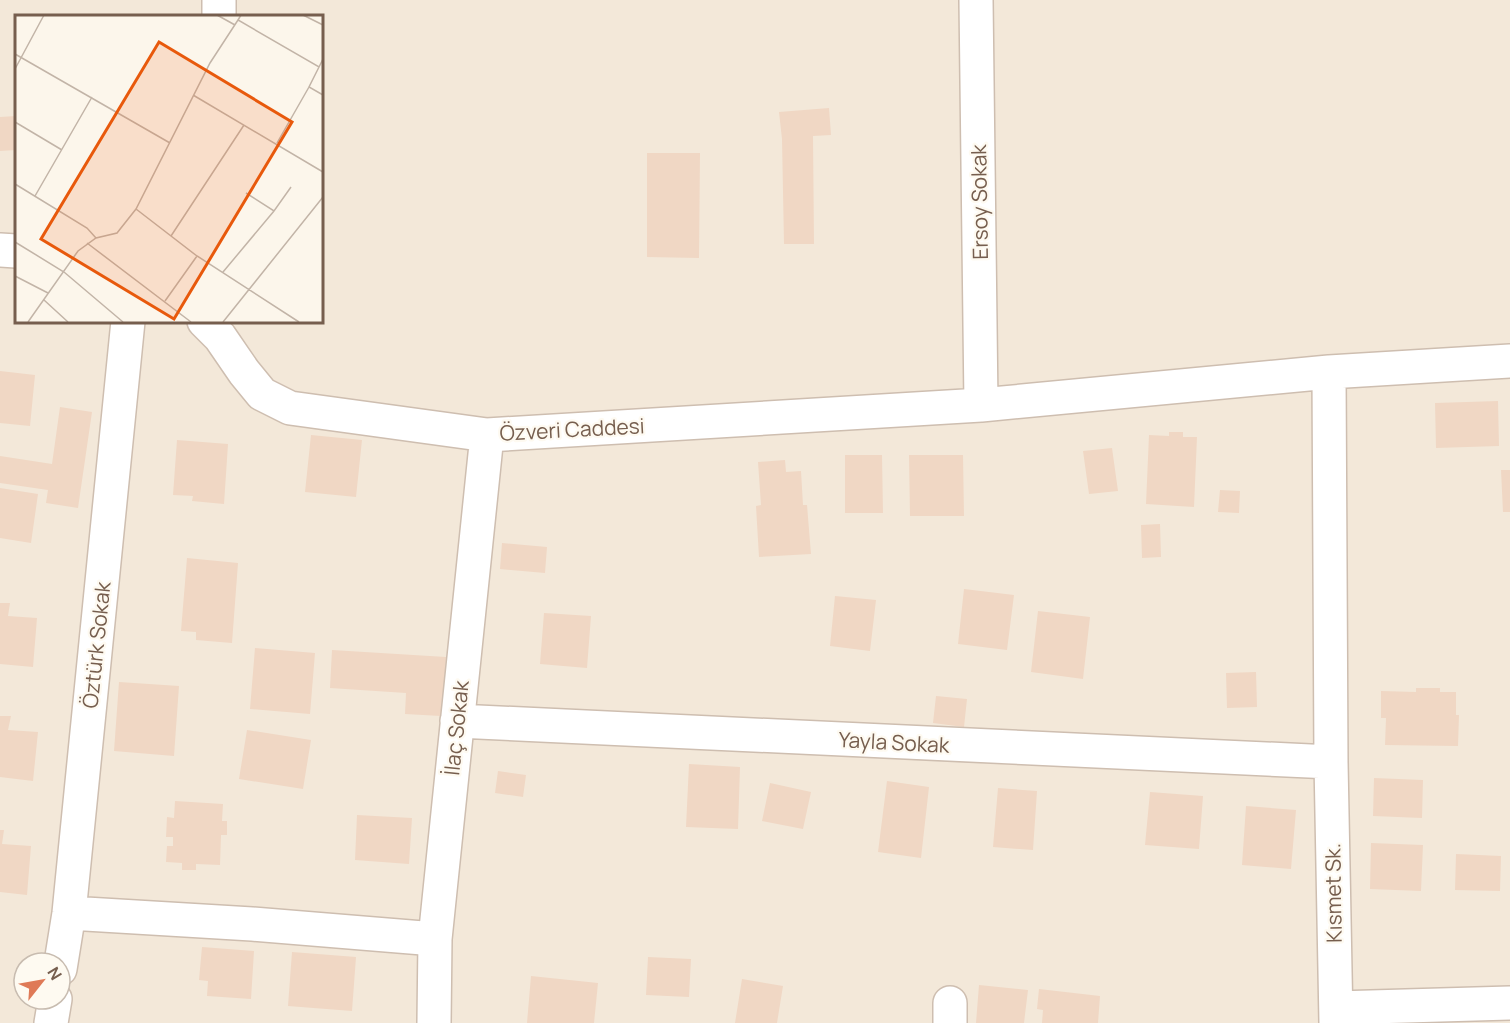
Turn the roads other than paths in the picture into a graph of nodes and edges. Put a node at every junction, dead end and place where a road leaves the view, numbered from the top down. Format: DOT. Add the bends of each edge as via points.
graph roads {
  1 [pos="976,0"];
  2 [pos="0,250"];
  3 [pos="15,251"];
  4 [pos="128,322"];
  5 [pos="205,322"];
  6 [pos="1510,361"];
  7 [pos="1329,372"];
  8 [pos="981,405"];
  9 [pos="487,435"];
  10 [pos="457,721"];
  11 [pos="1330,762"];
  12 [pos="69,913"];
  13 [pos="435,939"];
  14 [pos="63,951"];
  15 [pos="1510,1003"];
  16 [pos="1336,1015"];
  17 [pos="434,1023"];
  1 -- 8 [label="street, Ersoy Sokak"];
  2 -- 3 [label="street"];
  4 -- 12 [label="street, Öztürk Sokak"];
  5 -- 9 [label="street, Özveri Caddesi" via="262,394 290,408"];
  6 -- 7 [label="street, Özveri Caddesi"];
  7 -- 8 [label="street, Özveri Caddesi"];
  7 -- 11 [label="street, Kısmet Sk."];
  8 -- 9 [label="street, Özveri Caddesi"];
  9 -- 10 [label="street, İlaç Sokak"];
  10 -- 11 [label="street, Yayla Sokak"];
  10 -- 13 [label="street, İlaç Sokak"];
  11 -- 16 [label="street, Kısmet Sk."];
  12 -- 13 [label="street"];
  12 -- 14 [label="street, Öztürk Sokak"];
  13 -- 17 [label="street, İlaç Sokak"];
  15 -- 16 [label="street"];
}
